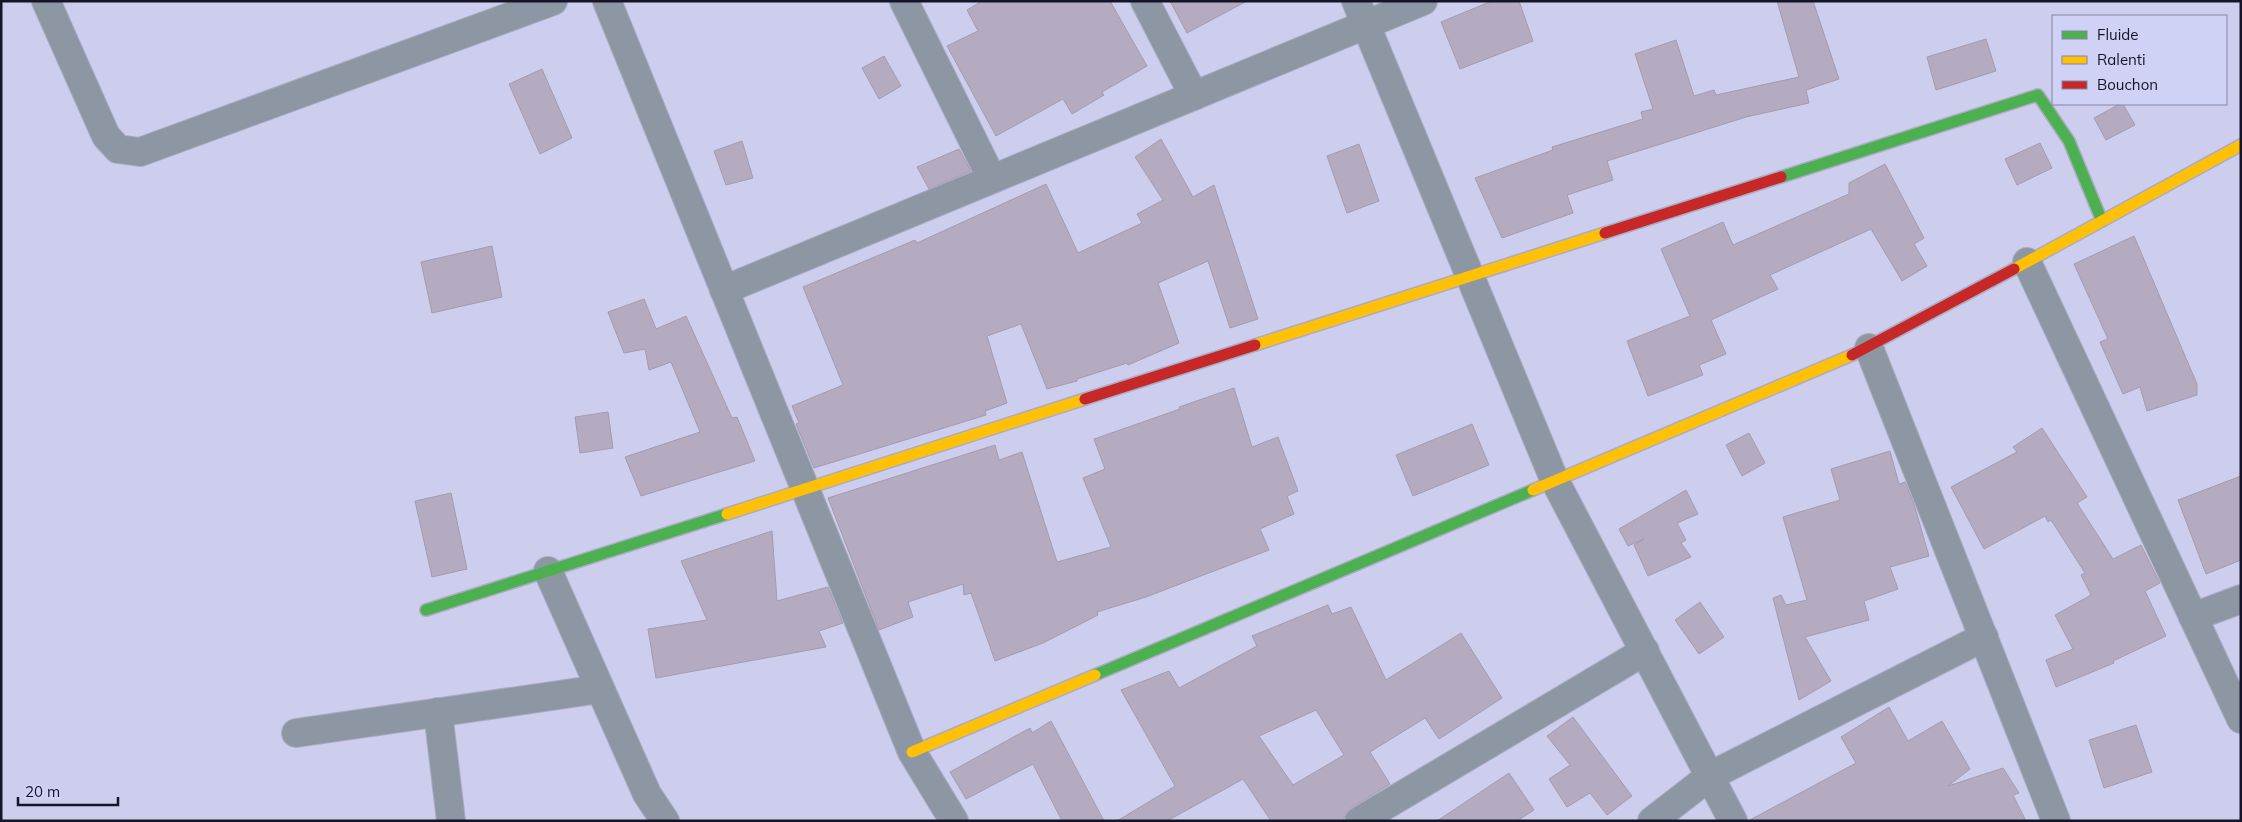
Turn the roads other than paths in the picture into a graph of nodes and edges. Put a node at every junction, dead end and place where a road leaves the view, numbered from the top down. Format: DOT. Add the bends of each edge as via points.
graph roads {
  1 [pos="46,1"];
  2 [pos="553,1"];
  3 [pos="607,1"];
  4 [pos="904,1"];
  5 [pos="1146,1"];
  6 [pos="1423,1"];
  7 [pos="1362,13"];
  8 [pos="1194,96"];
  9 [pos="2241,145"];
  10 [pos="992,179"];
  11 [pos="2102,221"];
  12 [pos="2026,262"];
  13 [pos="1470,276"];
  14 [pos="724,290"];
  15 [pos="1869,348"];
  16 [pos="1554,479"];
  17 [pos="806,488"];
  18 [pos="548,571"];
  19 [pos="2241,599"];
  20 [pos="426,610"];
  21 [pos="2193,617"];
  22 [pos="1984,637"];
  23 [pos="1645,651"];
  24 [pos="600,689"];
  25 [pos="438,712"];
  26 [pos="2241,718"];
  27 [pos="296,733"];
  28 [pos="912,752"];
  29 [pos="1710,776"];
  30 [pos="451,821"];
  31 [pos="665,821"];
  32 [pos="954,821"];
  33 [pos="1359,821"];
  34 [pos="1652,821"];
  35 [pos="1734,821"];
  36 [pos="2056,821"];
  1 -- 2 [label="street" via="106,136 118,149 140,152"];
  3 -- 14 [label="street"];
  4 -- 10 [label="street"];
  5 -- 8 [label="street"];
  6 -- 7 [label="street"];
  7 -- 8 [label="street"];
  7 -- 13 [label="street"];
  8 -- 10 [label="street"];
  9 -- 11 [label="street"];
  10 -- 14 [label="street"];
  11 -- 12 [label="street"];
  11 -- 13 [label="street" via="2069,141 2038,95"];
  12 -- 15 [label="street"];
  12 -- 21 [label="street"];
  13 -- 16 [label="street"];
  13 -- 17 [label="street"];
  14 -- 17 [label="street"];
  15 -- 16 [label="street"];
  15 -- 22 [label="street"];
  16 -- 23 [label="street"];
  16 -- 28 [label="street"];
  17 -- 18 [label="street"];
  17 -- 28 [label="street"];
  18 -- 20 [label="street"];
  18 -- 24 [label="street"];
  19 -- 21 [label="street"];
  21 -- 26 [label="street"];
  22 -- 29 [label="street"];
  22 -- 36 [label="street"];
  23 -- 29 [label="street"];
  23 -- 33 [label="street"];
  24 -- 25 [label="street"];
  24 -- 31 [label="street" via="647,794"];
  25 -- 27 [label="street"];
  25 -- 30 [label="street"];
  28 -- 32 [label="street"];
  29 -- 34 [label="street"];
  29 -- 35 [label="street"];
}
